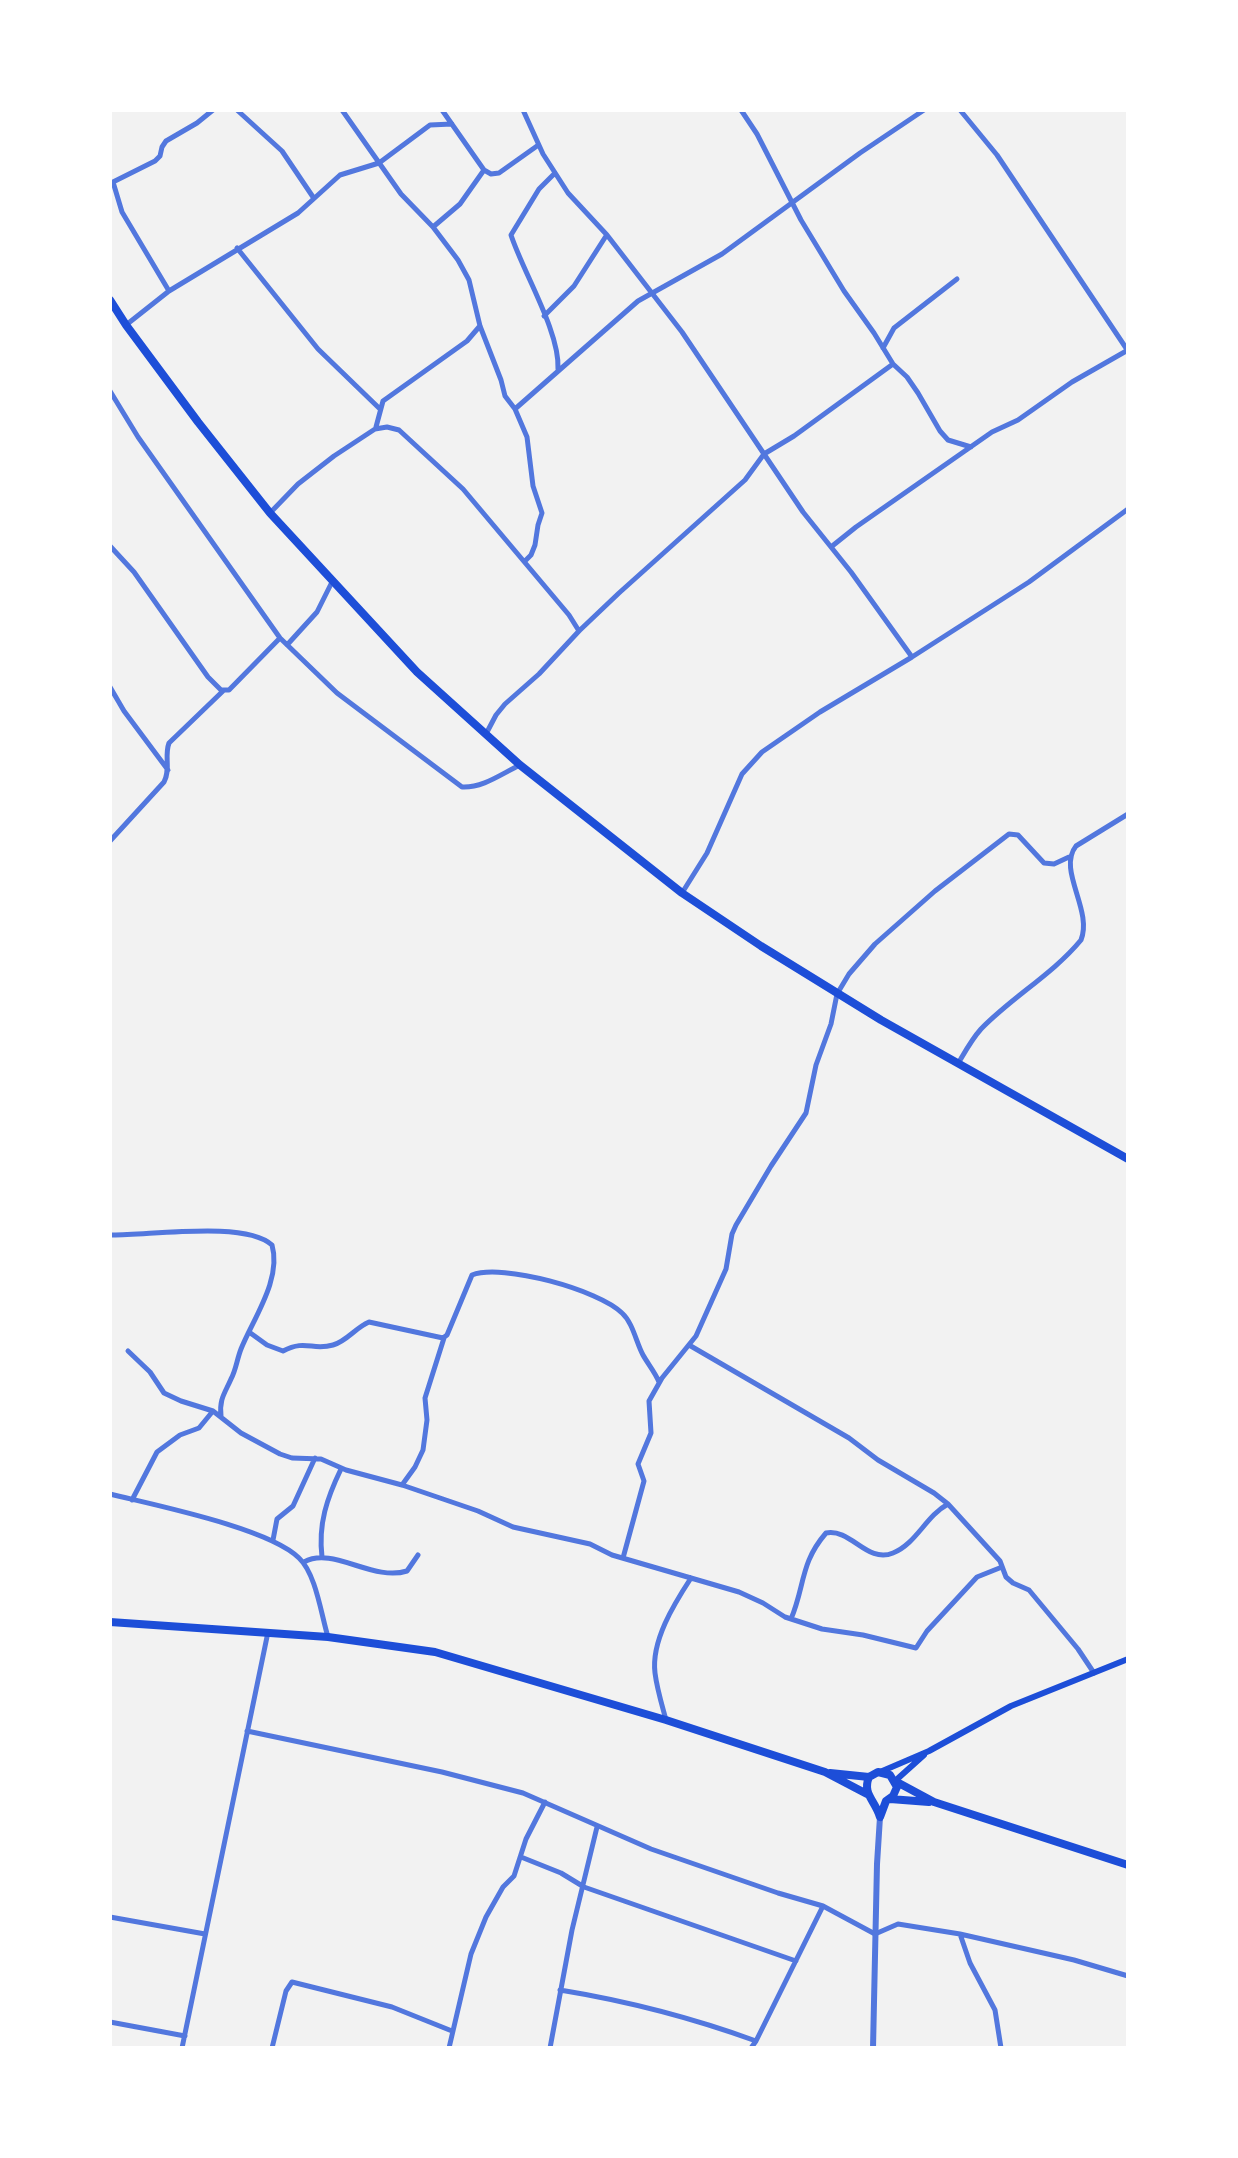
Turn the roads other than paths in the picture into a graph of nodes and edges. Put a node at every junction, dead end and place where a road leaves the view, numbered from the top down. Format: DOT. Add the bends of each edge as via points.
graph roads {
  1 [pos="213,110"];
  2 [pos="238,110"];
  3 [pos="342,110"];
  4 [pos="442,110"];
  5 [pos="740,110"];
  6 [pos="924,110"];
  7 [pos="960,110"];
  8 [pos="525,111"];
  9 [pos="452,124"];
  10 [pos="538,145"];
  11 [pos="379,163"];
  12 [pos="484,170"];
  13 [pos="555,173"];
  14 [pos="314,198"];
  15 [pos="792,202"];
  16 [pos="433,227"];
  17 [pos="607,235"];
  18 [pos="237,248"];
  19 [pos="958,279"];
  20 [pos="169,291"];
  21 [pos="652,292"];
  22 [pos="110,300"];
  23 [pos="544,316"];
  24 [pos="126,325"];
  25 [pos="480,326"];
  26 [pos="883,348"];
  27 [pos="1128,351"];
  28 [pos="892,364"];
  29 [pos="558,372"];
  30 [pos="110,391"];
  31 [pos="380,409"];
  32 [pos="514,409"];
  33 [pos="375,429"];
  34 [pos="971,447"];
  35 [pos="764,454"];
  36 [pos="1128,509"];
  37 [pos="270,514"];
  38 [pos="110,546"];
  39 [pos="830,548"];
  40 [pos="525,561"];
  41 [pos="332,582"];
  42 [pos="579,632"];
  43 [pos="280,638"];
  44 [pos="287,645"];
  45 [pos="912,656"];
  46 [pos="110,687"];
  47 [pos="224,691"];
  48 [pos="486,734"];
  49 [pos="520,765"];
  50 [pos="168,770"];
  51 [pos="1128,814"];
  52 [pos="110,841"];
  53 [pos="1069,857"];
  54 [pos="682,893"];
  55 [pos="837,994"];
  56 [pos="959,1062"];
  57 [pos="1128,1159"];
  58 [pos="110,1236"];
  59 [pos="249,1332"];
  60 [pos="445,1337"];
  61 [pos="690,1346"];
  62 [pos="128,1350"];
  63 [pos="659,1382"];
  64 [pos="214,1411"];
  65 [pos="220,1416"];
  66 [pos="315,1458"];
  67 [pos="341,1468"];
  68 [pos="402,1485"];
  69 [pos="110,1494"];
  70 [pos="132,1500"];
  71 [pos="948,1504"];
  72 [pos="272,1540"];
  73 [pos="418,1555"];
  74 [pos="322,1557"];
  75 [pos="622,1558"];
  76 [pos="303,1563"];
  77 [pos="1002,1567"];
  78 [pos="691,1578"];
  79 [pos="791,1619"];
  80 [pos="110,1622"];
  81 [pos="268,1632"];
  82 [pos="328,1637"];
  83 [pos="1128,1659"];
  84 [pos="1094,1673"];
  85 [pos="666,1720"];
  86 [pos="246,1731"];
  87 [pos="929,1751"];
  88 [pos="825,1772"];
  89 [pos="878,1772"];
  90 [pos="868,1777"];
  91 [pos="895,1781"];
  92 [pos="867,1794"];
  93 [pos="890,1799"];
  94 [pos="546,1802"];
  95 [pos="934,1802"];
  96 [pos="880,1817"];
  97 [pos="596,1827"];
  98 [pos="521,1857"];
  99 [pos="1128,1865"];
  100 [pos="584,1887"];
  101 [pos="823,1906"];
  102 [pos="110,1918"];
  103 [pos="204,1934"];
  104 [pos="874,1934"];
  105 [pos="960,1934"];
  106 [pos="796,1961"];
  107 [pos="1128,1976"];
  108 [pos="560,1990"];
  109 [pos="110,2022"];
  110 [pos="452,2031"];
  111 [pos="184,2036"];
  112 [pos="756,2041"];
  113 [pos="182,2048"];
  114 [pos="272,2048"];
  115 [pos="449,2048"];
  116 [pos="550,2048"];
  117 [pos="750,2048"];
  118 [pos="872,2048"];
  119 [pos="1002,2048"];
  1 -- 20 [label="street" via="162,145 155,161 112,184"];
  2 -- 14 [label="street" via="282,151"];
  3 -- 11 [label="street"];
  4 -- 9 [label="street"];
  5 -- 15 [label="street"];
  6 -- 15 [label="street"];
  7 -- 27 [label="street" via="998,155"];
  8 -- 10 [label="street"];
  9 -- 11 [label="street" via="430,126"];
  9 -- 12 [label="street"];
  10 -- 12 [label="street" via="500,173"];
  10 -- 13 [label="street"];
  11 -- 14 [label="street" via="340,175"];
  11 -- 16 [label="street"];
  12 -- 16 [label="street"];
  13 -- 17 [label="street"];
  13 -- 23 [label="street" via="511,234"];
  14 -- 18 [label="street"];
  15 -- 21 [label="street" via="722,254"];
  15 -- 26 [label="street"];
  16 -- 25 [label="street" via="464,270"];
  17 -- 21 [label="street"];
  17 -- 23 [label="street" via="574,286"];
  18 -- 20 [label="street"];
  18 -- 31 [label="street" via="318,349"];
  19 -- 26 [label="street" via="894,328"];
  20 -- 24 [label="street"];
  21 -- 29 [label="street"];
  21 -- 35 [label="street"];
  22 -- 24 [label="highway"];
  23 -- 29 [label="street"];
  24 -- 37 [label="highway"];
  25 -- 31 [label="street"];
  25 -- 32 [label="street"];
  26 -- 28 [label="street"];
  27 -- 34 [label="street"];
  28 -- 34 [label="street" via="948,440"];
  28 -- 35 [label="street"];
  29 -- 32 [label="street"];
  30 -- 43 [label="street"];
  31 -- 33 [label="street"];
  32 -- 40 [label="street" via="528,437 542,513 536,545"];
  33 -- 37 [label="street" via="320,465"];
  33 -- 40 [label="street" via="398,430 463,489"];
  34 -- 39 [label="street"];
  35 -- 39 [label="street"];
  35 -- 42 [label="street" via="746,480"];
  36 -- 45 [label="street"];
  37 -- 41 [label="highway"];
  38 -- 47 [label="street"];
  39 -- 45 [label="street"];
  40 -- 42 [label="street"];
  41 -- 44 [label="street" via="317,612"];
  41 -- 48 [label="highway"];
  42 -- 48 [label="street" via="505,704"];
  43 -- 44 [label="street"];
  43 -- 47 [label="street"];
  44 -- 49 [label="street" via="456,784 483,784"];
  45 -- 54 [label="street" via="762,752 742,774"];
  46 -- 50 [label="street"];
  47 -- 50 [label="street" via="169,743"];
  48 -- 49 [label="highway"];
  49 -- 54 [label="highway"];
  50 -- 52 [label="street"];
  51 -- 53 [label="street"];
  53 -- 55 [label="street" via="1044,864 1018,835 1009,834 882,938"];
  53 -- 56 [label="street" via="1085,920 1081,940 984,1026"];
  54 -- 55 [label="highway"];
  55 -- 56 [label="highway"];
  55 -- 61 [label="street" via="808,1110 736,1225 726,1269"];
  56 -- 57 [label="highway"];
  58 -- 59 [label="street" via="183,1231 266,1239 274,1252 269,1286"];
  59 -- 60 [label="street" via="283,1352 299,1344 331,1346 368,1322"];
  59 -- 65 [label="street"];
  60 -- 63 [label="street" via="472,1275 524,1275 581,1290 620,1311"];
  60 -- 68 [label="street" via="425,1398 422,1450"];
  61 -- 63 [label="street"];
  61 -- 71 [label="street"];
  62 -- 64 [label="street" via="164,1393"];
  63 -- 75 [label="street" via="638,1464 644,1484"];
  64 -- 65 [label="street"];
  64 -- 70 [label="street" via="199,1428 157,1452"];
  65 -- 66 [label="street" via="280,1454"];
  66 -- 67 [label="street"];
  66 -- 72 [label="street" via="293,1506 277,1519"];
  67 -- 68 [label="street"];
  67 -- 74 [label="street" via="325,1507"];
  68 -- 75 [label="street"];
  69 -- 70 [label="street"];
  70 -- 72 [label="street"];
  71 -- 77 [label="street"];
  71 -- 79 [label="street" via="890,1555 826,1533 802,1573"];
  72 -- 76 [label="street"];
  73 -- 74 [label="street" via="408,1571 396,1574"];
  74 -- 76 [label="street"];
  75 -- 78 [label="street"];
  76 -- 82 [label="street"];
  77 -- 79 [label="street" via="977,1577 916,1648"];
  77 -- 84 [label="street" via="1010,1581 1030,1590"];
  78 -- 79 [label="street" via="754,1598"];
  78 -- 85 [label="street" via="655,1661"];
  80 -- 81 [label="highway"];
  81 -- 82 [label="highway"];
  81 -- 86 [label="street"];
  82 -- 85 [label="highway" via="435,1652"];
  83 -- 84 [label="main road"];
  84 -- 87 [label="main road" via="1012,1706"];
  85 -- 88 [label="highway"];
  86 -- 94 [label="street" via="442,1772"];
  86 -- 103 [label="street"];
  87 -- 89 [label="main road"];
  87 -- 91 [label="main road"];
  88 -- 90 [label="highway"];
  88 -- 92 [label="highway"];
  89 -- 90 [label="highway"];
  89 -- 91 [label="highway"];
  90 -- 92 [label="highway"];
  91 -- 93 [label="highway"];
  91 -- 95 [label="highway"];
  92 -- 96 [label="highway"];
  93 -- 95 [label="highway"];
  93 -- 96 [label="highway"];
  94 -- 97 [label="street"];
  94 -- 98 [label="street"];
  95 -- 99 [label="highway"];
  96 -- 104 [label="street"];
  97 -- 100 [label="street"];
  97 -- 101 [label="street"];
  98 -- 100 [label="street"];
  98 -- 110 [label="street" via="481,1929"];
  100 -- 106 [label="street"];
  100 -- 108 [label="street"];
  101 -- 104 [label="street"];
  101 -- 106 [label="street"];
  102 -- 103 [label="street"];
  103 -- 111 [label="street"];
  104 -- 105 [label="street" via="898,1924"];
  104 -- 118 [label="street"];
  105 -- 107 [label="street"];
  105 -- 119 [label="street" via="994,2010"];
  106 -- 112 [label="street"];
  108 -- 112 [label="street" via="661,2011"];
  108 -- 116 [label="street"];
  109 -- 111 [label="street"];
  110 -- 114 [label="street" via="392,2006 292,1982"];
  110 -- 115 [label="street"];
  111 -- 113 [label="street"];
  112 -- 117 [label="street"];
}
